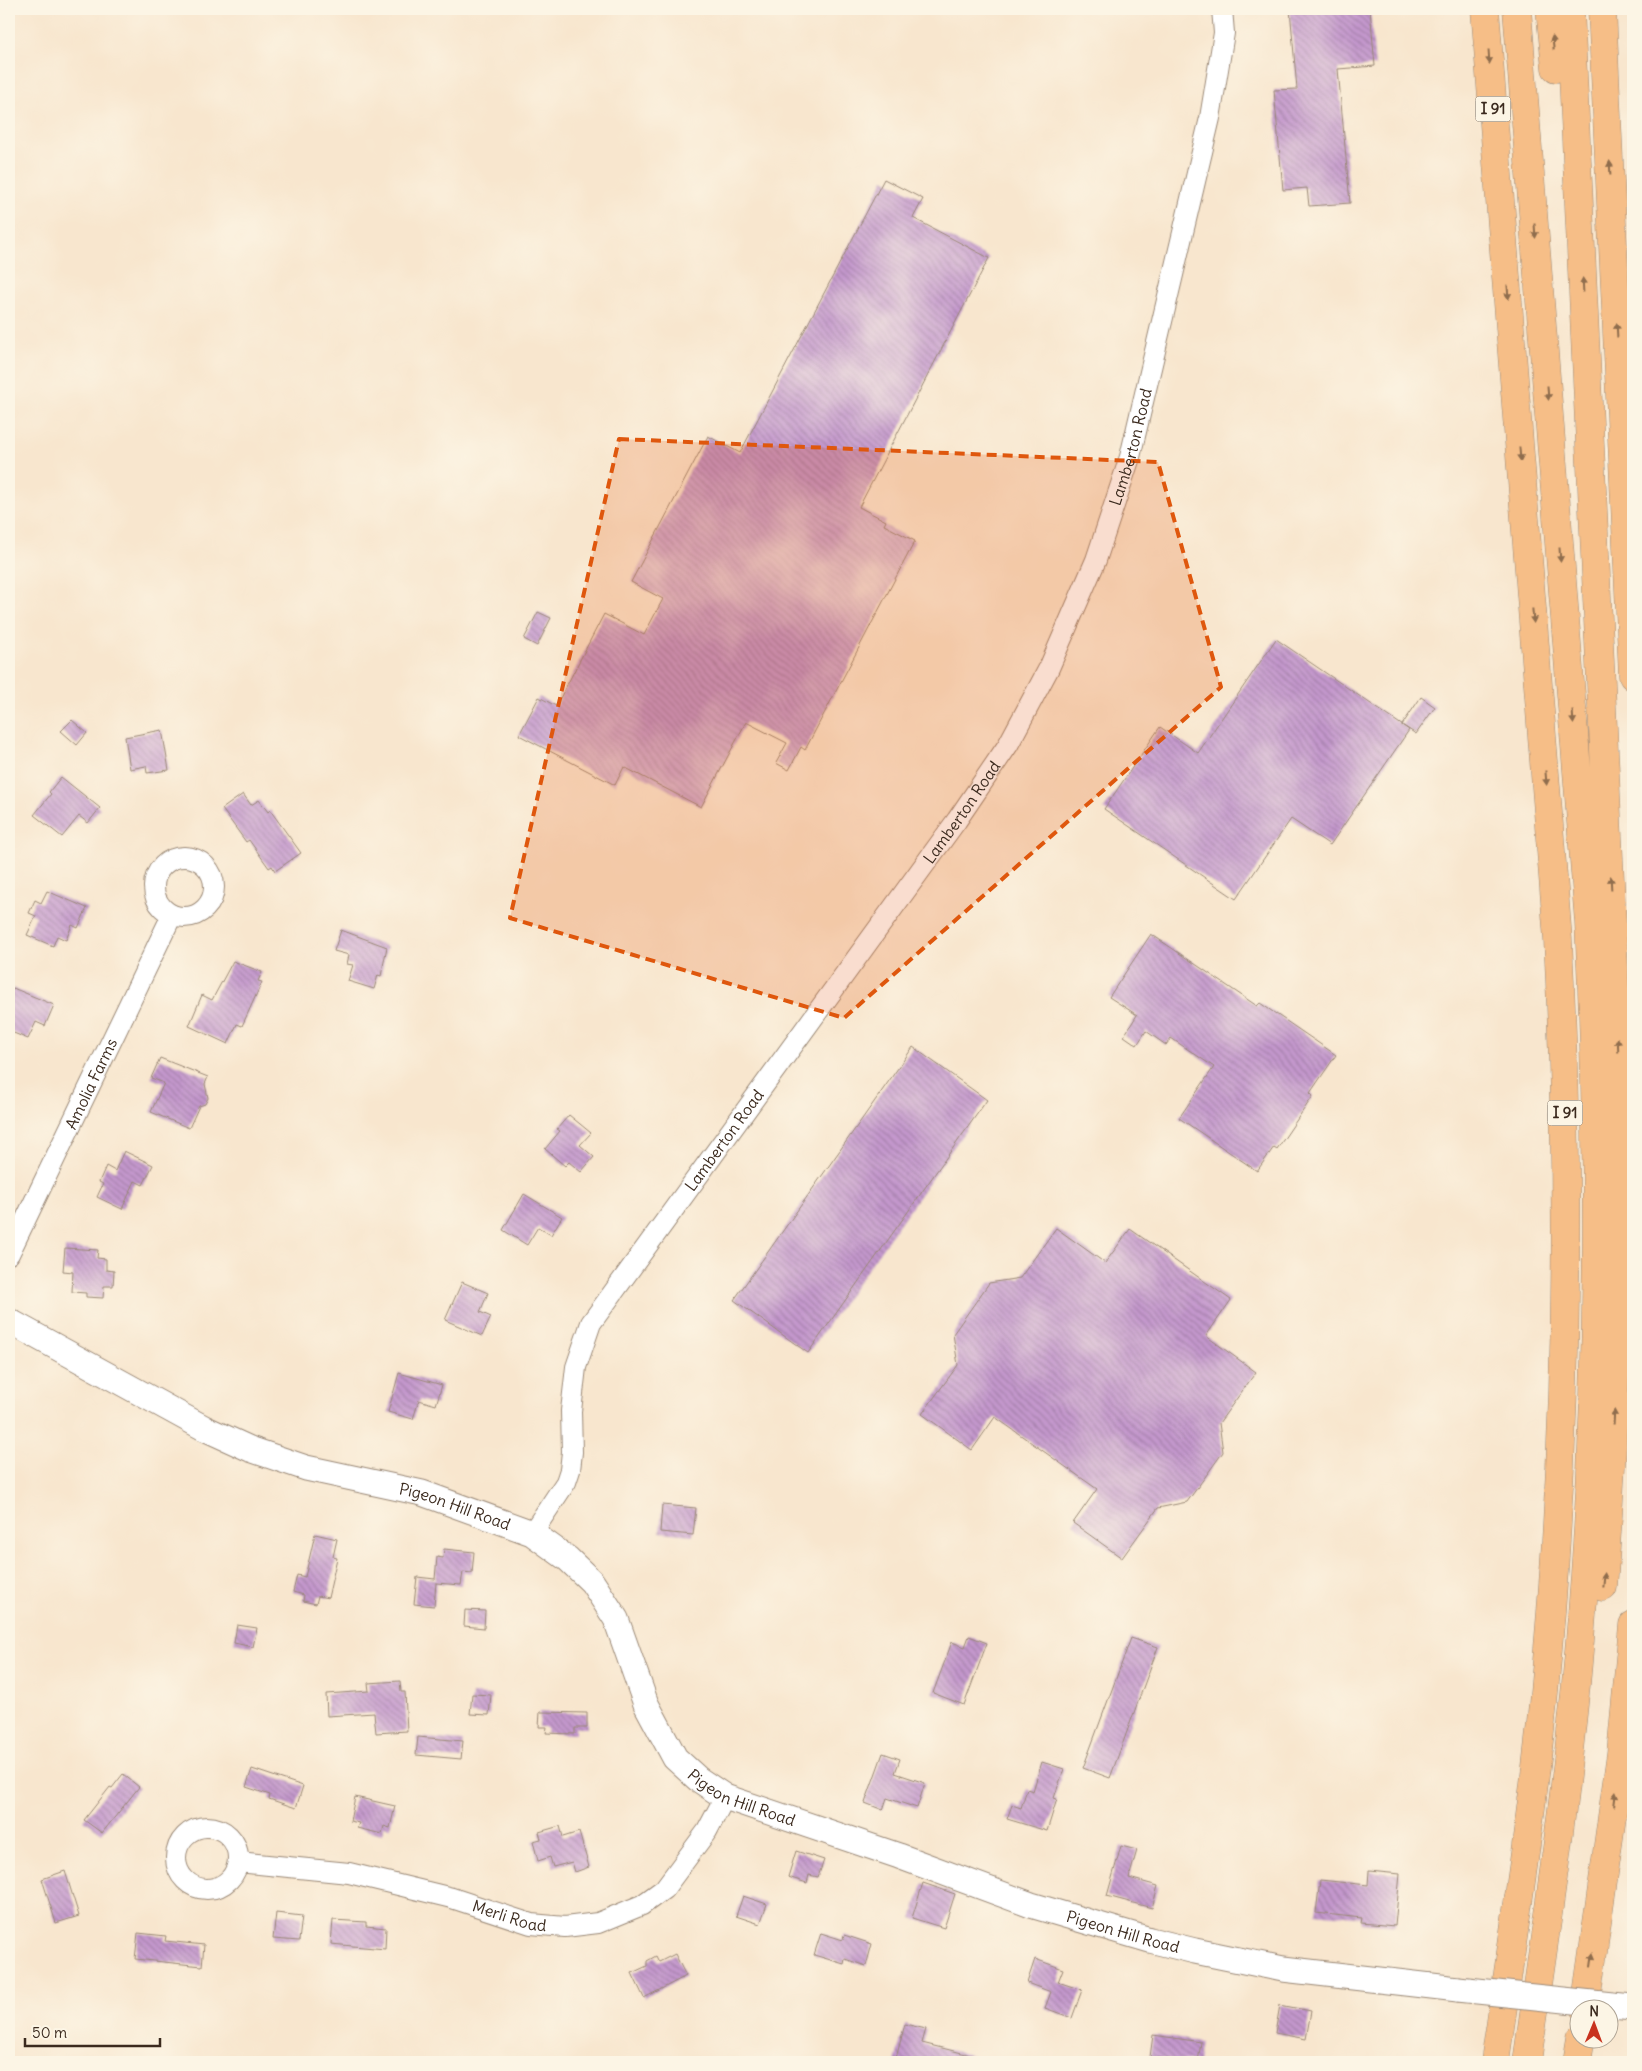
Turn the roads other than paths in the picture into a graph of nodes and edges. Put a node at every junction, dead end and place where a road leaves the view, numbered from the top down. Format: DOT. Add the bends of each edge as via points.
graph roads {
  1 [pos="1222,9"];
  2 [pos="1485,9"];
  3 [pos="1517,9"];
  4 [pos="1528,9"];
  5 [pos="1550,9"];
  6 [pos="1570,9"];
  7 [pos="1602,9"];
  8 [pos="1531,183"];
  9 [pos="1580,229"];
  10 [pos="1633,676"];
  11 [pos="172,915"];
  12 [pos="9,1254"];
  13 [pos="9,1321"];
  14 [pos="532,1533"];
  15 [pos="1633,1625"];
  16 [pos="726,1797"];
  17 [pos="238,1862"];
  18 [pos="1586,1998"];
  19 [pos="1632,2007"];
  20 [pos="1579,2048"];
  21 [pos="1495,2062"];
  22 [pos="1527,2062"];
  23 [pos="1545,2062"];
  24 [pos="1577,2062"];
  1 -- 14 [label="street, Lamberton Road" via="1224,33 1210,118 1130,457 1096,560 1049,668 1008,745 958,820 591,1323 576,1368 570,1470 566,1482"];
  2 -- 21 [label="highway, I 91, one-way" via="1552,856 1563,1042 1566,1211 1563,1400 1550,1625 1528,1828"];
  3 -- 8 [label="highway"];
  4 -- 8 [label="highway" via="1534,100"];
  9 -- 5 [label="highway, one-way" via="1566,172"];
  6 -- 9 [label="highway"];
  10 -- 7 [label="highway, one-way"];
  8 -- 22 [label="highway, one-way" via="1589,923 1598,1250 1591,1471 1579,1651 1561,1824"];
  23 -- 9 [label="highway, one-way" via="1579,1824 1594,1685 1611,1471 1619,1268 1615,964"];
  11 -- 12 [label="street, Amolia Farms"];
  13 -- 14 [label="street, Pigeon Hill Road" via="204,1428 250,1449 306,1468 422,1493"];
  14 -- 16 [label="street, Pigeon Hill Road" via="568,1559 592,1582 616,1619 646,1704 675,1758 698,1779"];
  18 -- 15 [label="highway, one-way" via="1621,1753"];
  16 -- 17 [label="street, Merli Road" via="707,1831 664,1889 642,1906 598,1923 565,1927 531,1924 452,1898 349,1873"];
  16 -- 19 [label="street, Pigeon Hill Road, bridge" via="1031,1905 1150,1940 1222,1957 1283,1968"];
  20 -- 24 [label="highway"];
}
